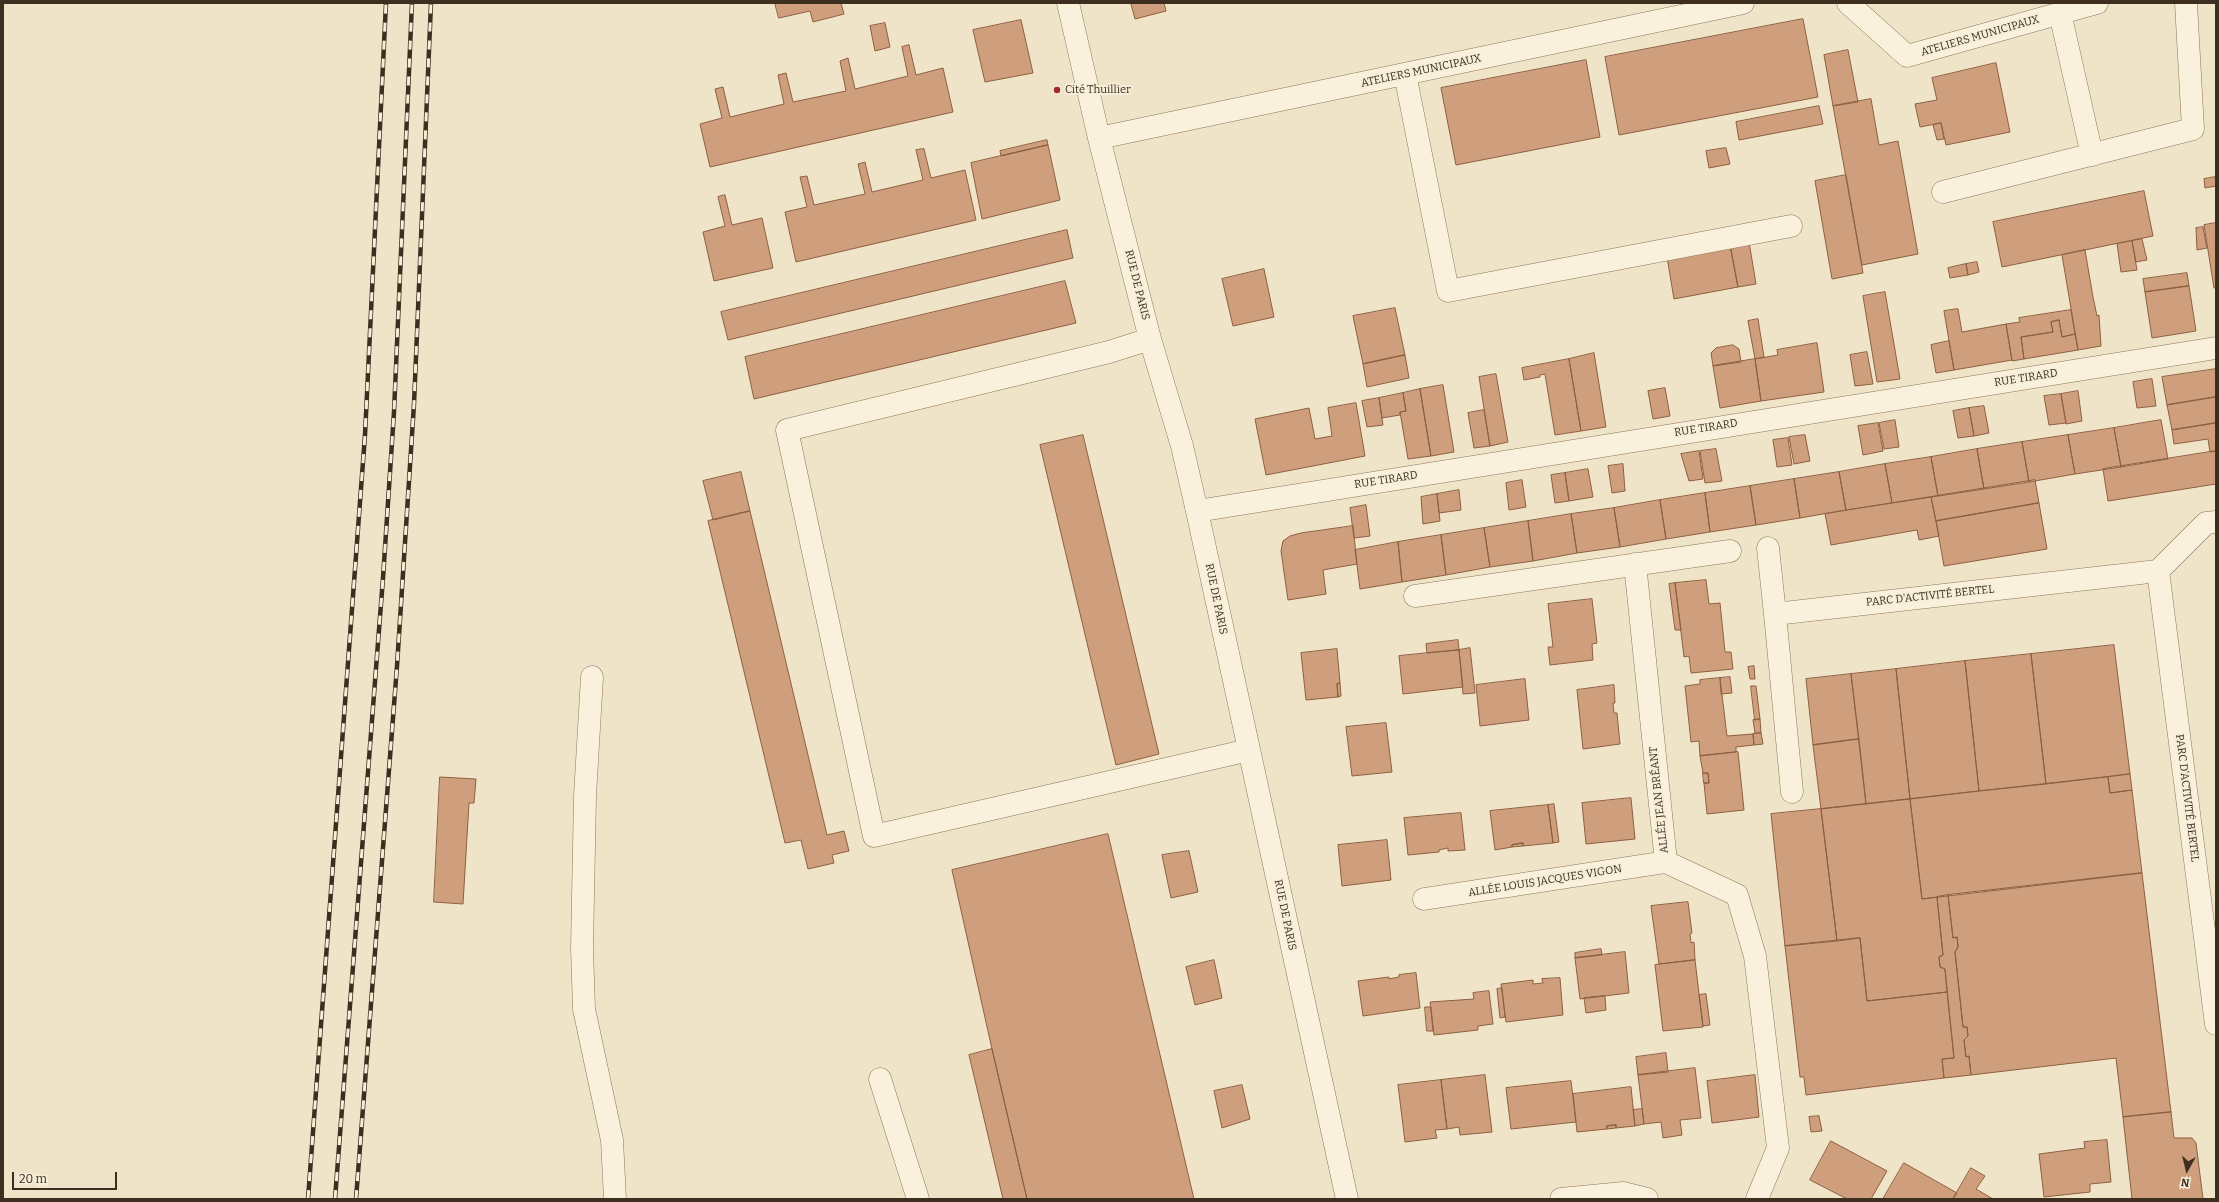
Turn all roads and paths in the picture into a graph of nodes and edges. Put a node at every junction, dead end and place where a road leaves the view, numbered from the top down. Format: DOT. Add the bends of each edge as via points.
graph roads {
  1 [pos="1068,3"];
  2 [pos="1743,3"];
  3 [pos="1848,3"];
  4 [pos="2097,3"];
  5 [pos="2186,3"];
  6 [pos="2060,13"];
  7 [pos="1405,74"];
  8 [pos="1099,138"];
  9 [pos="2092,155"];
  10 [pos="1943,192"];
  11 [pos="1791,226"];
  12 [pos="1150,339"];
  13 [pos="2216,348"];
  14 [pos="1197,511"];
  15 [pos="2216,522"];
  16 [pos="1768,548"];
  17 [pos="1730,551"];
  18 [pos="1635,564"];
  19 [pos="2158,571"];
  20 [pos="1415,596"];
  21 [pos="1774,614"];
  22 [pos="592,677"];
  23 [pos="1249,750"];
  24 [pos="1792,792"];
  25 [pos="1666,862"];
  26 [pos="1424,899"];
  27 [pos="2216,1024"];
  28 [pos="880,1079"];
  29 [pos="1597,1197"];
  30 [pos="615,1199"];
  31 [pos="918,1199"];
  32 [pos="1347,1199"];
  33 [pos="1561,1199"];
  34 [pos="1647,1199"];
  35 [pos="1757,1199"];
  1 -- 8 [label="street, RUE DE PARIS"];
  2 -- 7 [label="street, ATELIERS MUNICIPAUX"];
  3 -- 6 [label="street, ATELIERS MUNICIPAUX" via="1907,56"];
  4 -- 6 [label="street, ATELIERS MUNICIPAUX"];
  5 -- 9 [label="street" via="2193,129"];
  6 -- 9 [label="street"];
  7 -- 8 [label="street, ATELIERS MUNICIPAUX"];
  7 -- 11 [label="street" via="1448,291"];
  8 -- 12 [label="street, RUE DE PARIS"];
  9 -- 10 [label="street"];
  12 -- 14 [label="street, RUE DE PARIS" via="1182,446"];
  12 -- 23 [label="street" via="1109,352 787,430 874,836"];
  13 -- 14 [label="street, RUE TIRARD"];
  14 -- 23 [label="street, RUE DE PARIS"];
  15 -- 19 [label="street" via="2206,523"];
  16 -- 21 [label="street"];
  17 -- 18 [label="street"];
  18 -- 20 [label="street"];
  18 -- 25 [label="street, ALLÉE JEAN BRÉANT"];
  19 -- 21 [label="street, PARC D'ACTIVITÉ BERTEL"];
  19 -- 27 [label="street, PARC D'ACTIVITÉ BERTEL"];
  21 -- 24 [label="street"];
  22 -- 30 [label="street" via="585,820 582,948 584,1009 612,1140"];
  23 -- 32 [label="street, RUE DE PARIS"];
  25 -- 26 [label="street, ALLÉE LOUIS JACQUES VIGON"];
  25 -- 35 [label="street, ALLÉE JEAN BRÉANT" via="1737,895 1755,956 1778,1148"];
  28 -- 31 [label="street"];
  29 -- 33 [label="street"];
  29 -- 34 [label="street" via="1623,1193"];
}
